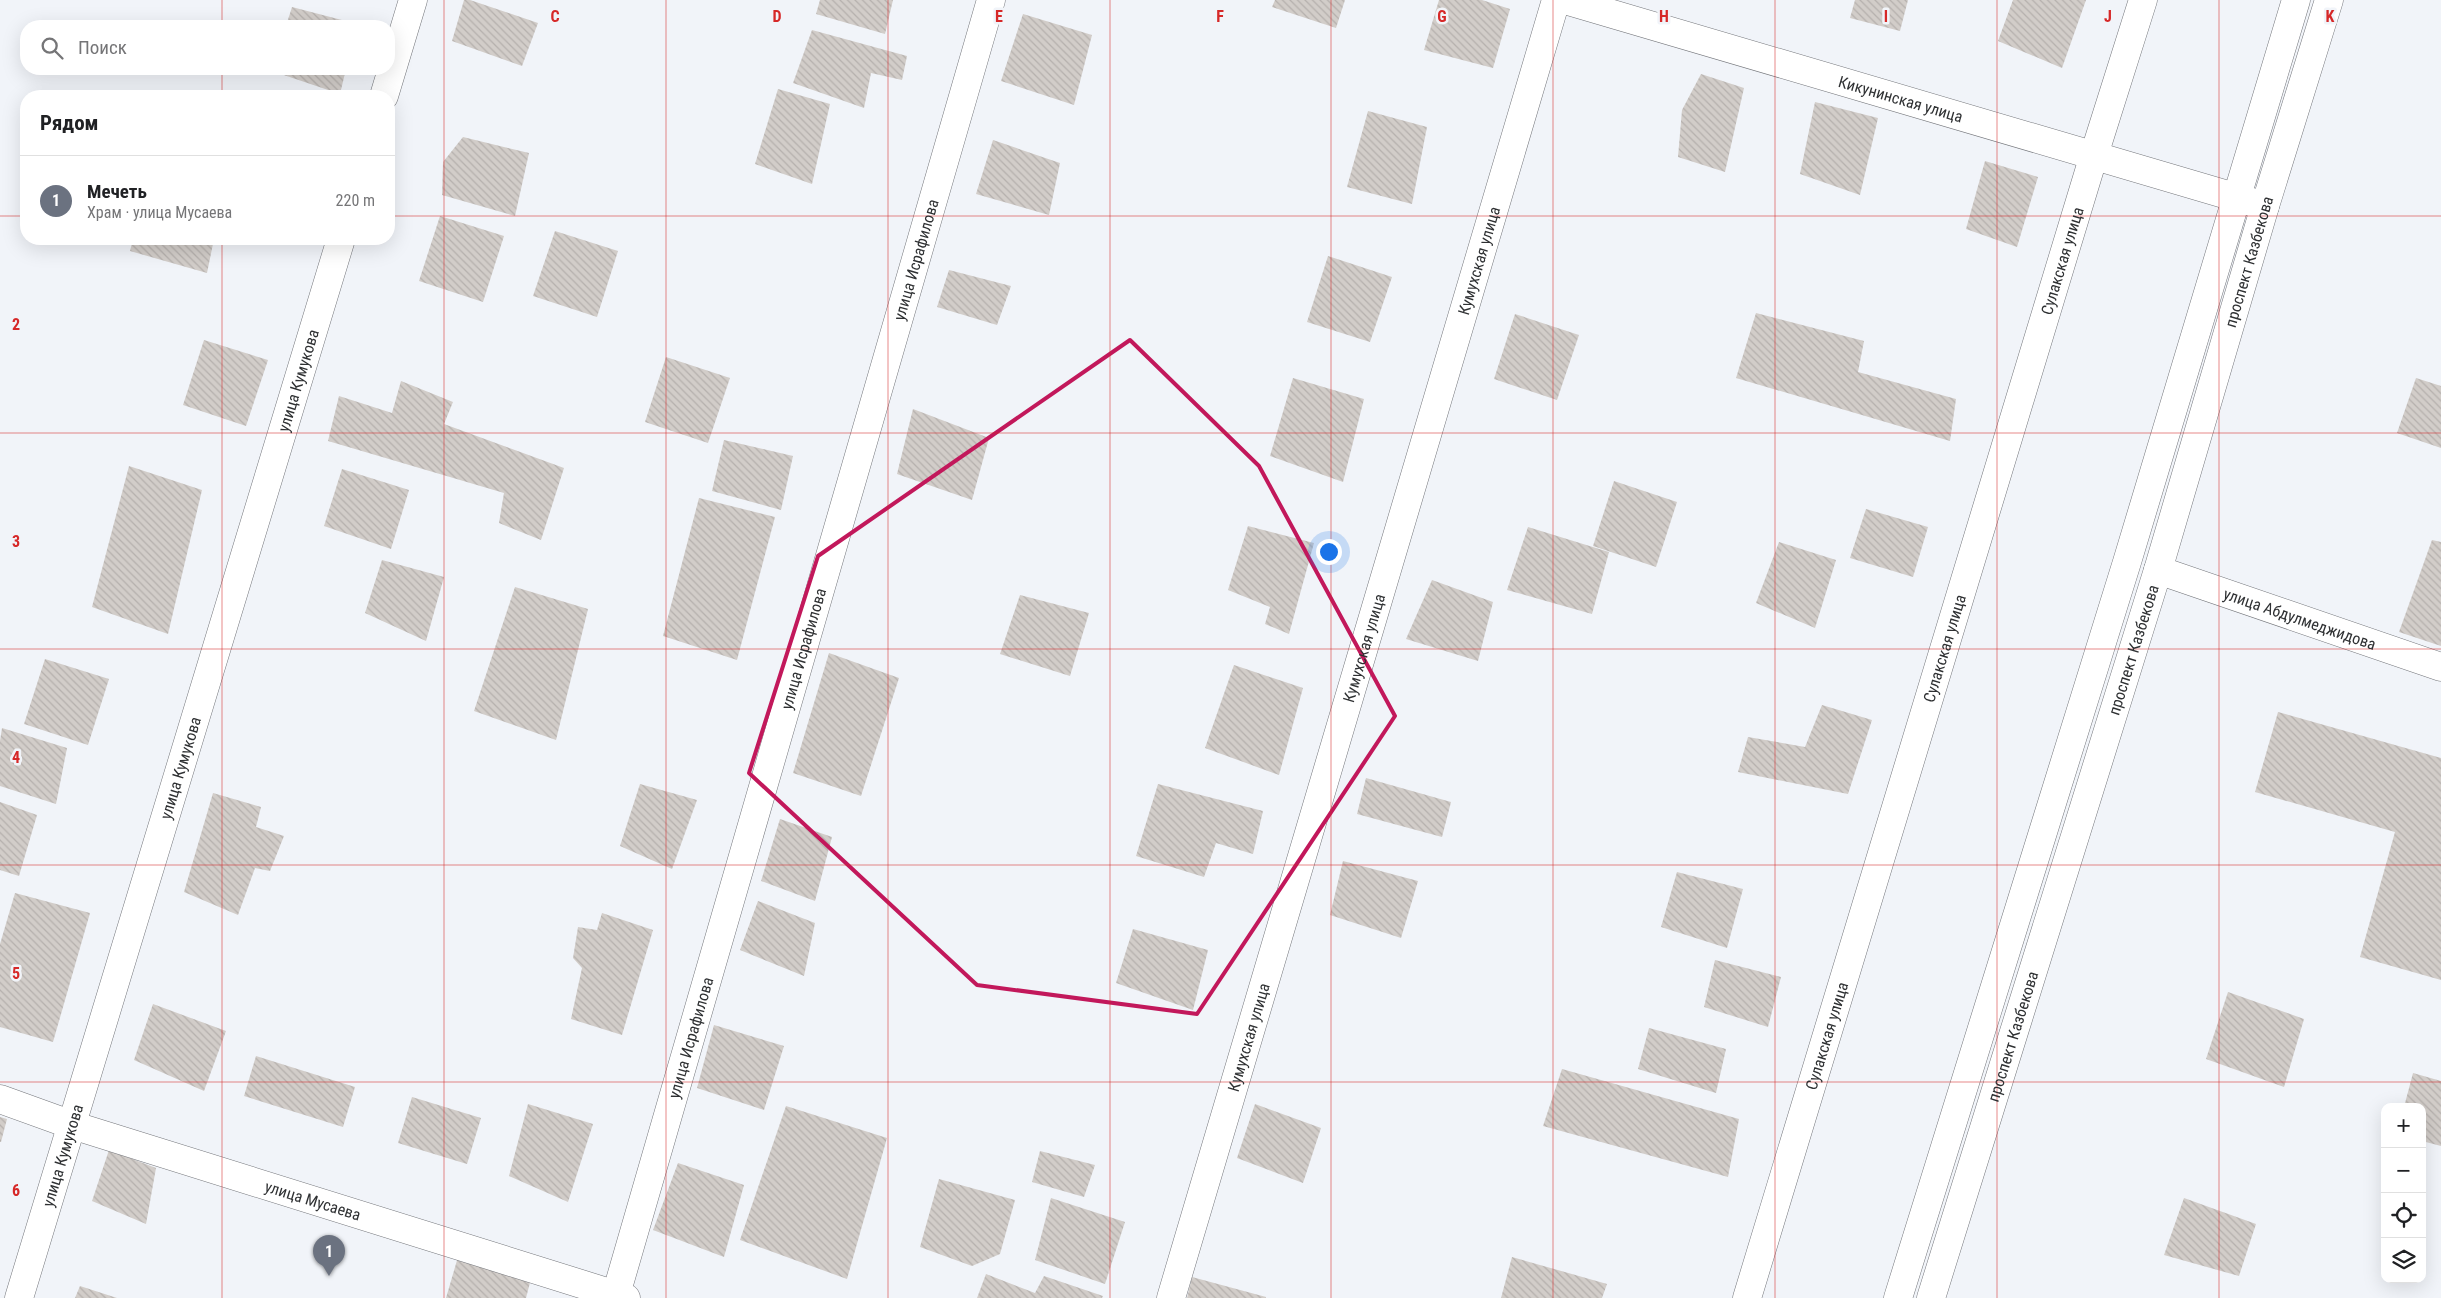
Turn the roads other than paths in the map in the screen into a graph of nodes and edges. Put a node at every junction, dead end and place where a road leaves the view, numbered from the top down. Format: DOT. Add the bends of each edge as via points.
graph roads {
  1 [pos="413,0"];
  2 [pos="991,0"];
  3 [pos="1556,0"];
  4 [pos="1565,0"];
  5 [pos="2143,0"];
  6 [pos="2296,0"];
  7 [pos="2329,0"];
  8 [pos="395,60"];
  9 [pos="390,75"];
  10 [pos="386,90"];
  11 [pos="2094,155"];
  12 [pos="2236,197"];
  13 [pos="2265,206"];
  14 [pos="339,245"];
  15 [pos="2158,570"];
  16 [pos="2441,667"];
  17 [pos="0,1099"];
  18 [pos="72,1125"];
  19 [pos="619,1297"];
  20 [pos="19,1298"];
  21 [pos="1171,1298"];
  22 [pos="1747,1298"];
  23 [pos="1898,1298"];
  24 [pos="1931,1298"];
  1 -- 8 [label="main road"];
  2 -- 19 [label="main road, улица Исрафилова"];
  3 -- 21 [label="main road, Кумухская улица"];
  4 -- 11 [label="main road, Кикунинская улица"];
  5 -- 11 [label="main road, Сулакская улица"];
  6 -- 12 [label="main road, проспект Казбекова"];
  7 -- 13 [label="main road, проспект Казбекова"];
  9 -- 10 [label="main road"];
  11 -- 12 [label="main road, Кикунинская улица"];
  11 -- 22 [label="main road, Сулакская улица"];
  12 -- 13 [label="main road, Кикунинская улица"];
  12 -- 23 [label="main road, проспект Казбекова" via="2127,562"];
  13 -- 15 [label="main road, проспект Казбекова"];
  14 -- 18 [label="main road, улица Кумукова"];
  15 -- 16 [label="main road, улица Абдулмеджидова"];
  15 -- 24 [label="main road, проспект Казбекова"];
  17 -- 18 [label="main road, улица Мусаева"];
  18 -- 19 [label="main road, улица Мусаева"];
  18 -- 20 [label="main road, улица Кумукова"];
}
